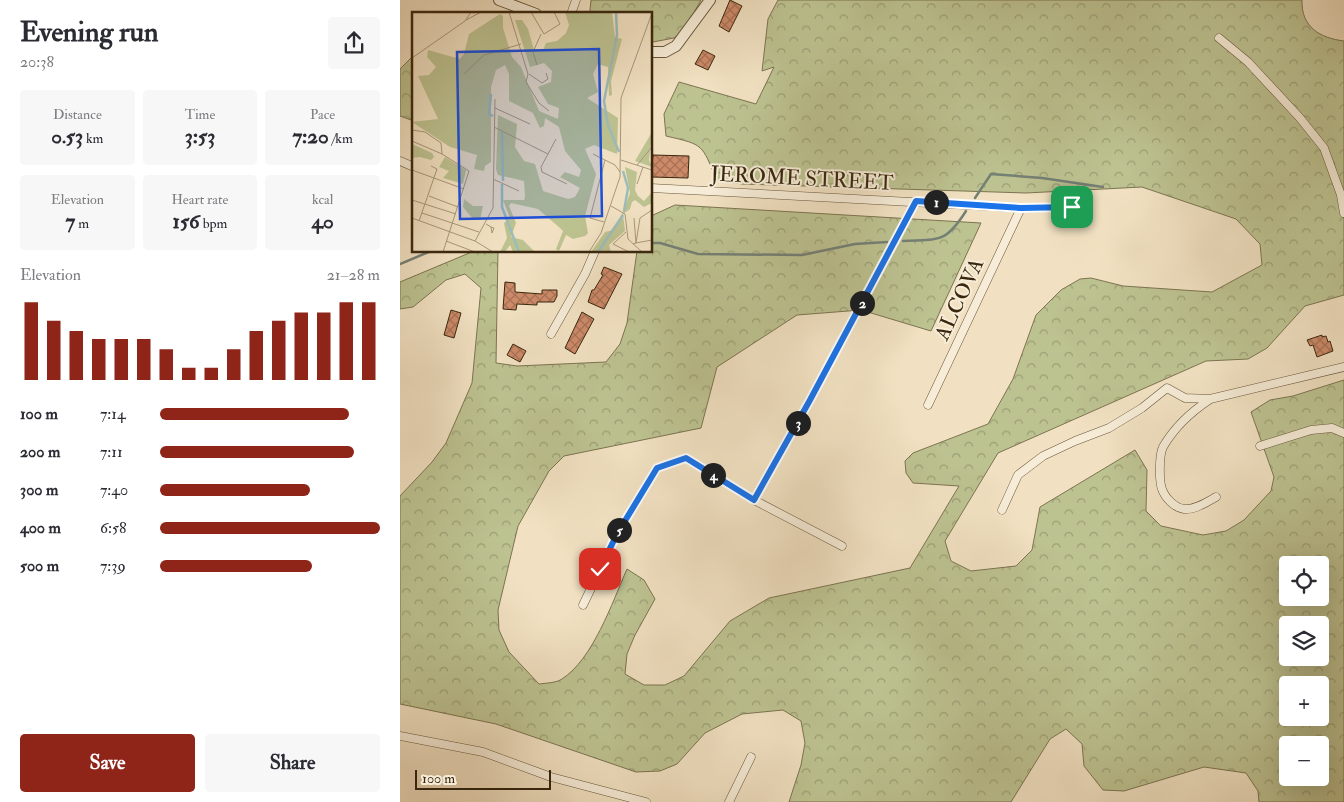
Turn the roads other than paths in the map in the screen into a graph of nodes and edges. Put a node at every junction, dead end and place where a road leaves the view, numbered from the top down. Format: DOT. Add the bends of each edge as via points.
graph roads {
  1 [pos="499,0"];
  2 [pos="576,0"];
  3 [pos="710,0"];
  4 [pos="531,12"];
  5 [pos="572,12"];
  6 [pos="1219,38"];
  7 [pos="652,52"];
  8 [pos="400,161"];
  9 [pos="412,166"];
  10 [pos="652,188"];
  11 [pos="916,201"];
  12 [pos="1072,207"];
  13 [pos="1021,208"];
  14 [pos="1344,213"];
  15 [pos="595,252"];
  16 [pos="550,334"];
  17 [pos="1344,367"];
  18 [pos="1210,399"];
  19 [pos="928,405"];
  20 [pos="1344,433"];
  21 [pos="1260,446"];
  22 [pos="1216,498"];
  23 [pos="754,500"];
  24 [pos="1002,510"];
  25 [pos="842,546"];
  26 [pos="583,605"];
  27 [pos="400,736"];
  28 [pos="751,757"];
  29 [pos="646,802"];
  30 [pos="729,802"];
  1 -- 4 [label="street"];
  2 -- 5 [label="street"];
  3 -- 7 [label="street" via="676,46 665,52"];
  6 -- 14 [label="street" via="1248,62 1324,148 1341,194"];
  8 -- 9 [label="street"];
  10 -- 11 [label="street, JEROME STREET"];
  11 -- 13 [label="street, JEROME STREET"];
  11 -- 23 [label="street"];
  12 -- 13 [label="street, JEROME STREET"];
  13 -- 19 [label="street, ALCOVA"];
  15 -- 16 [label="street"];
  17 -- 18 [label="street"];
  18 -- 22 [label="street" via="1193,410 1162,449 1160,472 1162,490 1170,502 1182,509 1192,509"];
  18 -- 24 [label="street" via="1185,398 1167,388 1109,428 1043,456 1018,475"];
  20 -- 21 [label="street" via="1332,428 1311,430"];
  23 -- 25 [label="street"];
  23 -- 26 [label="street" via="686,458 657,468 617,534"];
  27 -- 29 [label="street" via="483,752 551,777"];
  28 -- 30 [label="street"];
}
